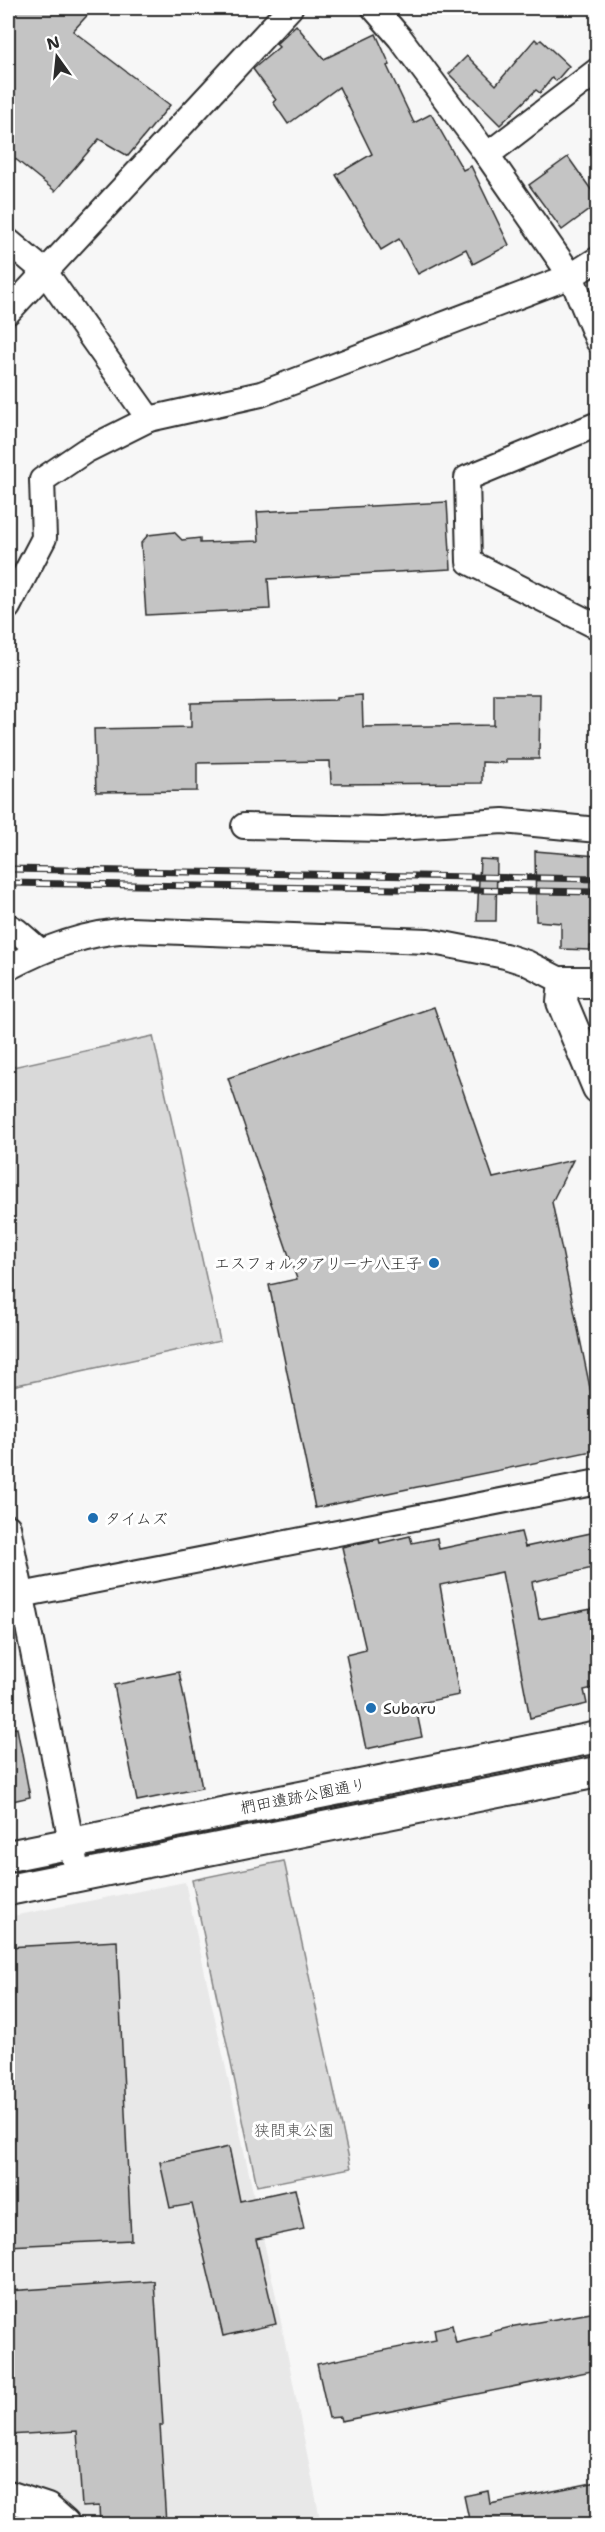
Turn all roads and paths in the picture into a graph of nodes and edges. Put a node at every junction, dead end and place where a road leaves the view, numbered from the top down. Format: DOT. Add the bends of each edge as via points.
graph roads {
  1 [pos="290,8"];
  2 [pos="374,8"];
  3 [pos="597,69"];
  4 [pos="487,155"];
  5 [pos="8,241"];
  6 [pos="597,259"];
  7 [pos="45,272"];
  8 [pos="571,276"];
  9 [pos="8,312"];
  10 [pos="597,341"];
  11 [pos="149,419"];
  12 [pos="597,424"];
  13 [pos="8,607"];
  14 [pos="597,627"];
  15 [pos="244,826"];
  16 [pos="597,830"];
  17 [pos="8,926"];
  18 [pos="40,951"];
  19 [pos="8,968"];
  20 [pos="564,982"];
  21 [pos="597,982"];
  22 [pos="597,1088"];
  23 [pos="597,1482"];
  24 [pos="8,1527"];
  25 [pos="21,1595"];
  26 [pos="597,1737"];
  27 [pos="597,1772"];
  28 [pos="72,1843"];
  29 [pos="8,1856"];
  30 [pos="78,1876"];
  31 [pos="8,1890"];
  32 [pos="8,2496"];
  33 [pos="64,2524"];
  1 -- 7 [label="street"];
  2 -- 4 [label="street"];
  3 -- 4 [label="street"];
  4 -- 8 [label="street"];
  5 -- 7 [label="street"];
  6 -- 8 [label="street"];
  7 -- 9 [label="street"];
  7 -- 11 [label="street"];
  8 -- 10 [label="street"];
  8 -- 11 [label="street" via="261,394"];
  11 -- 13 [label="street" via="85,451 42,480 44,538"];
  12 -- 14 [label="street" via="468,478 469,562"];
  15 -- 16 [label="street" via="382,829 503,821"];
  17 -- 18 [label="street"];
  18 -- 19 [label="street"];
  18 -- 20 [label="street" via="86,937 130,930 428,941 505,956"];
  20 -- 21 [label="street"];
  20 -- 22 [label="street" via="562,1002"];
  23 -- 25 [label="street"];
  24 -- 25 [label="street"];
  25 -- 28 [label="street"];
  26 -- 28 [label="street, 椚田遺跡公園通り"];
  27 -- 30 [label="street, 椚田遺跡公園通り"];
  28 -- 29 [label="street, 椚田遺跡公園通り"];
  28 -- 30 [label="street"];
  30 -- 31 [label="street, 椚田遺跡公園通り"];
  32 -- 33 [label="street" via="47,2509"];
}
